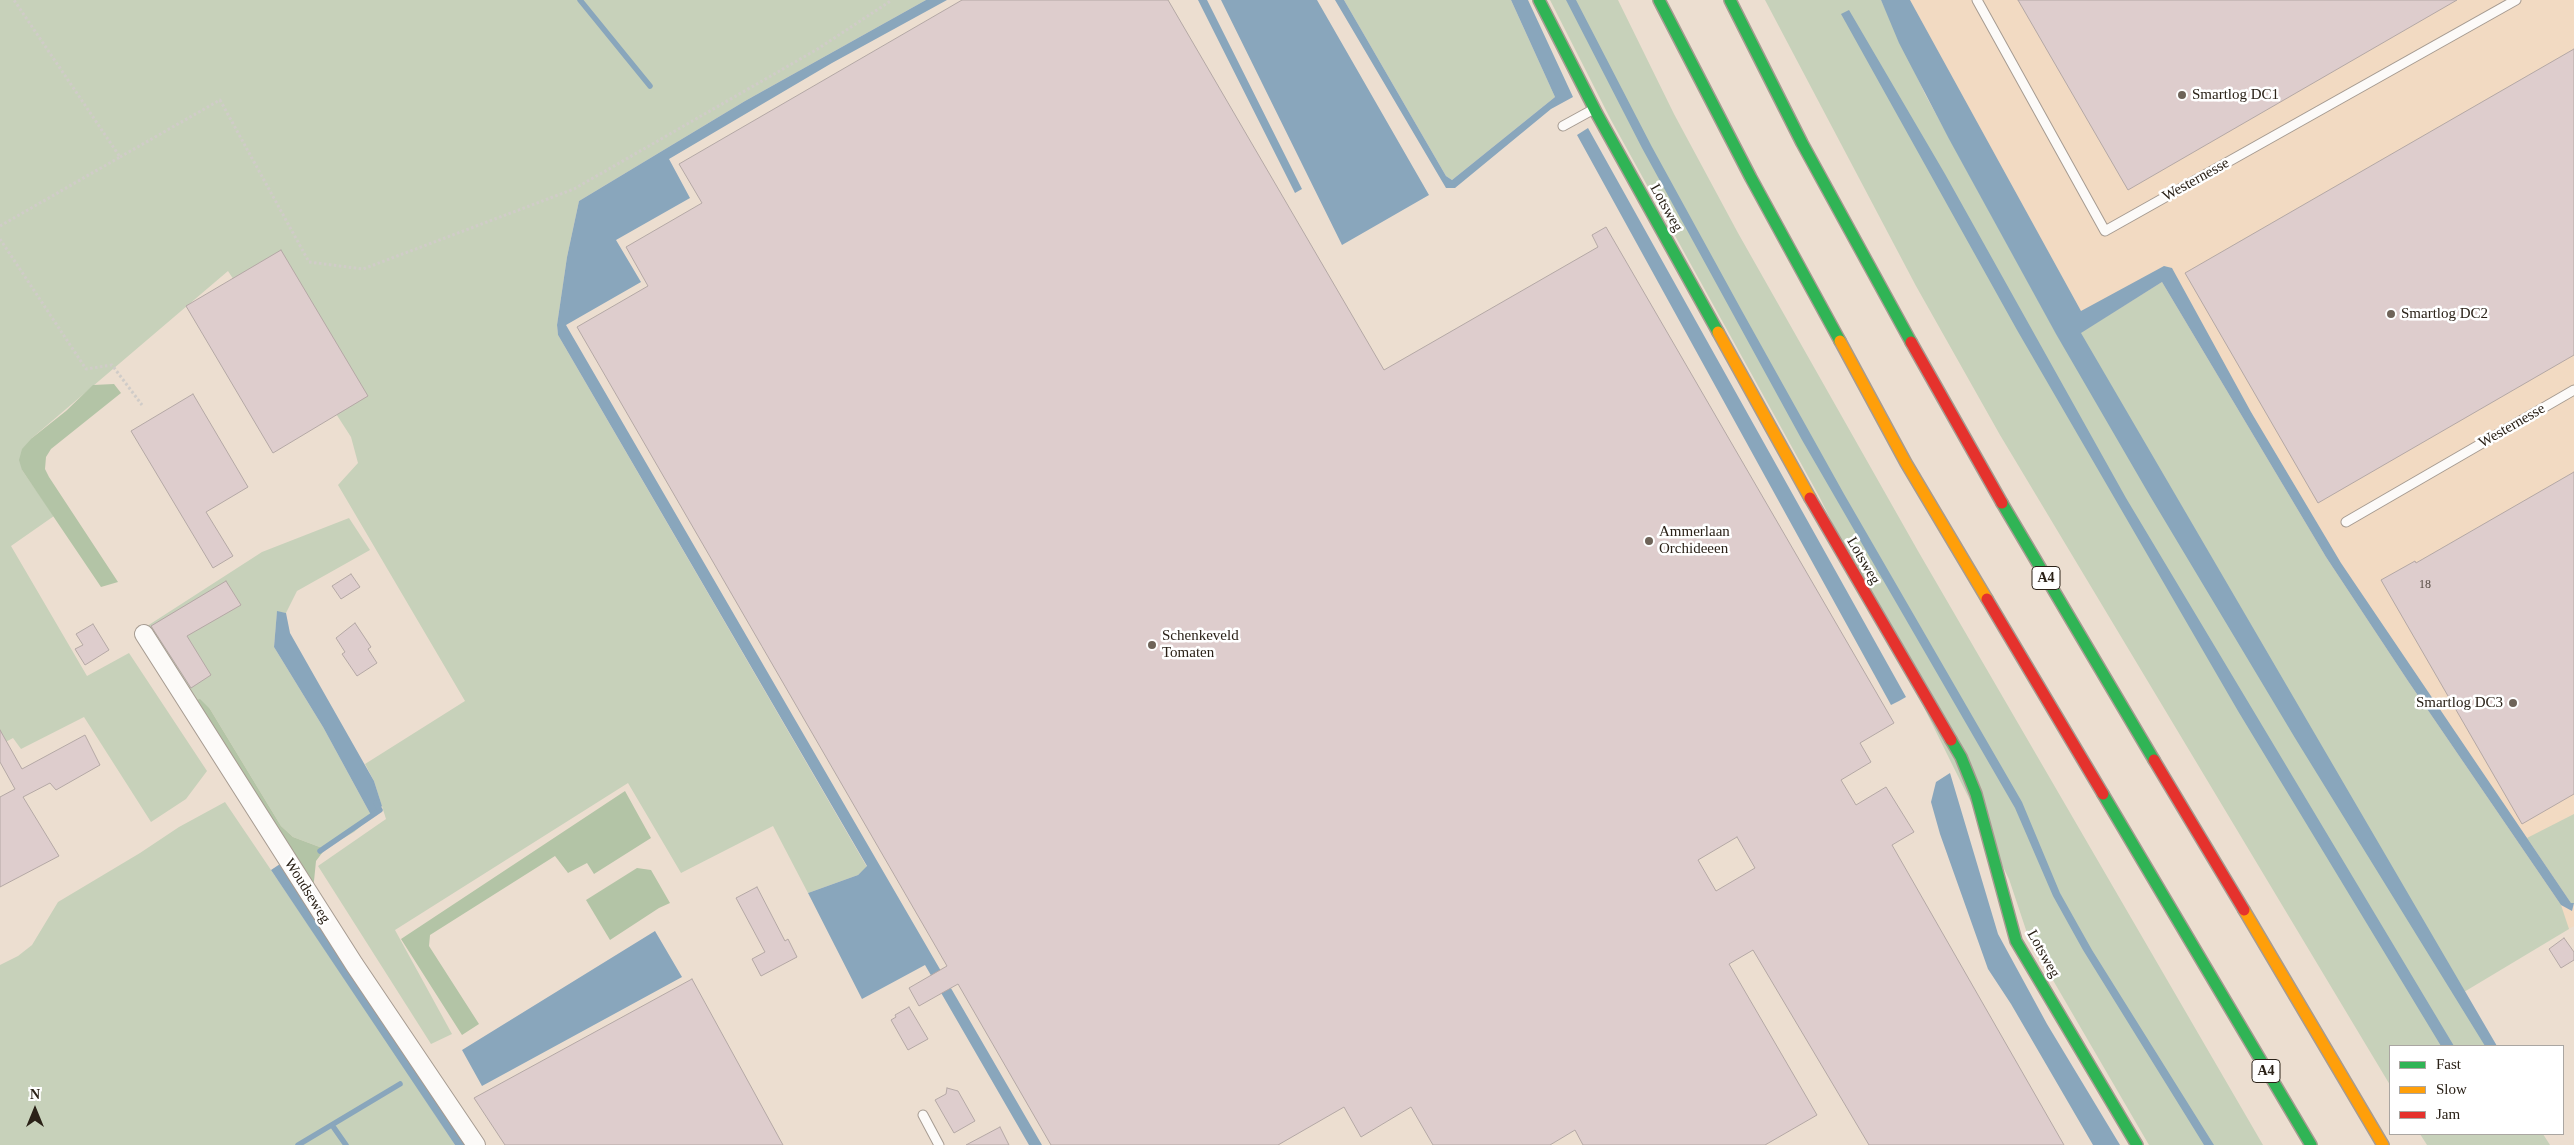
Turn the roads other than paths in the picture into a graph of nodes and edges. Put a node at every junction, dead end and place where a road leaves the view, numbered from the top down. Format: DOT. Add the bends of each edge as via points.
graph roads {
  1 [pos="1539,0"];
  2 [pos="1659,0"];
  3 [pos="1730,0"];
  4 [pos="1977,0"];
  5 [pos="2516,0"];
  6 [pos="1594,109"];
  7 [pos="1563,126"];
  8 [pos="2574,390"];
  9 [pos="2346,522"];
  10 [pos="144,634"];
  11 [pos="923,1115"];
  12 [pos="476,1145"];
  13 [pos="939,1145"];
  14 [pos="2137,1145"];
  15 [pos="2311,1145"];
  16 [pos="2383,1145"];
  1 -- 6 [label="main road, Lotsweg"];
  2 -- 15 [label="main road, A4" via="1751,178 1906,463"];
  3 -- 16 [label="main road, A4" via="1802,143 1966,442"];
  4 -- 5 [label="lane, Westernesse" via="2106,231"];
  6 -- 7 [label="lane"];
  6 -- 14 [label="main road, Lotsweg" via="1825,525 1961,758 1976,794 2016,941"];
  8 -- 9 [label="lane, Westernesse"];
  10 -- 12 [label="street, Woudseweg" via="354,964"];
  11 -- 13 [label="lane"];
}
